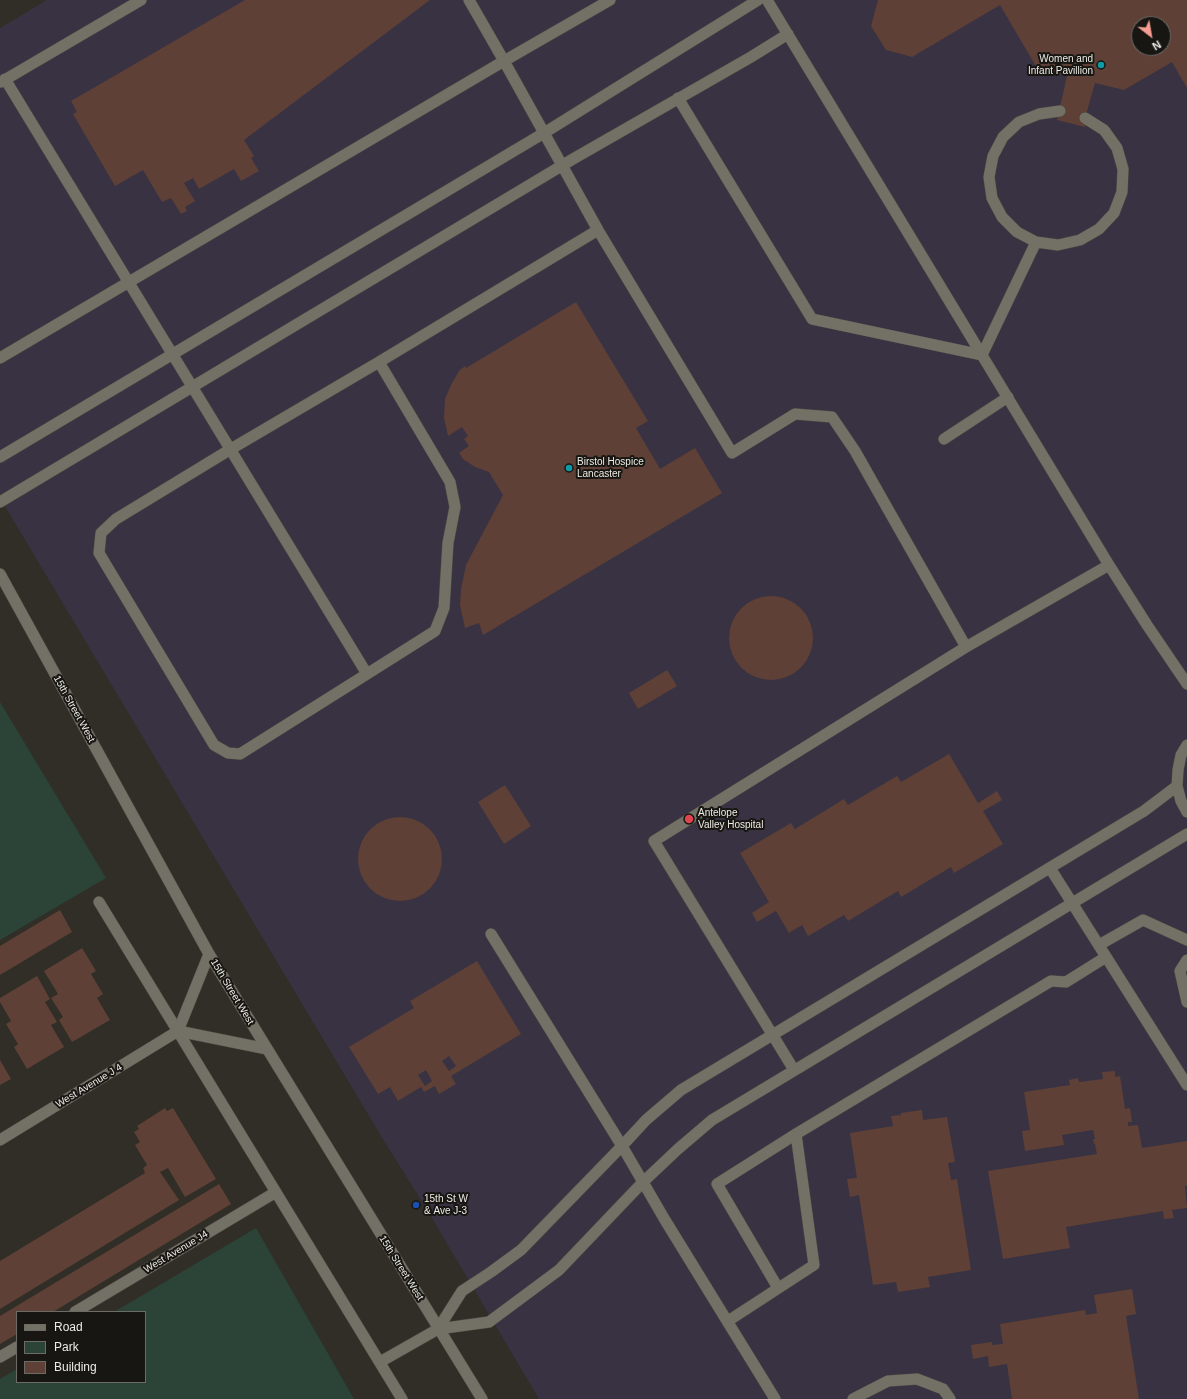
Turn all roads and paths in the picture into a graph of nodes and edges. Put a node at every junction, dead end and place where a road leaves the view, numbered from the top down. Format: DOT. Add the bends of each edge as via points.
graph roads {
  1 [pos="141,0"];
  2 [pos="469,0"];
  3 [pos="610,0"];
  4 [pos="758,0"];
  5 [pos="767,0"];
  6 [pos="788,34"];
  7 [pos="504,61"];
  8 [pos="3,81"];
  9 [pos="678,98"];
  10 [pos="1060,111"];
  11 [pos="1085,118"];
  12 [pos="544,133"];
  13 [pos="562,165"];
  14 [pos="598,230"];
  15 [pos="1036,242"];
  16 [pos="129,282"];
  17 [pos="172,355"];
  18 [pos="982,355"];
  19 [pos="0,358"];
  20 [pos="379,362"];
  21 [pos="193,387"];
  22 [pos="1008,397"];
  23 [pos="944,439"];
  24 [pos="231,449"];
  25 [pos="0,457"];
  26 [pos="0,502"];
  27 [pos="1109,565"];
  28 [pos="0,574"];
  29 [pos="966,647"];
  30 [pos="367,674"];
  31 [pos="1187,684"];
  32 [pos="1187,744"];
  33 [pos="1177,786"];
  34 [pos="1187,812"];
  35 [pos="1187,834"];
  36 [pos="1050,868"];
  37 [pos="99,902"];
  38 [pos="1072,903"];
  39 [pos="490,934"];
  40 [pos="1187,940"];
  41 [pos="1099,945"];
  42 [pos="209,954"];
  43 [pos="1106,957"];
  44 [pos="1187,960"];
  45 [pos="1187,1002"];
  46 [pos="178,1032"];
  47 [pos="772,1035"];
  48 [pos="267,1049"];
  49 [pos="794,1070"];
  50 [pos="1187,1085"];
  51 [pos="796,1134"];
  52 [pos="0,1140"];
  53 [pos="622,1146"];
  54 [pos="643,1182"];
  55 [pos="276,1192"];
  56 [pos="778,1288"];
  57 [pos="78,1311"];
  58 [pos="728,1321"];
  59 [pos="438,1329"];
  60 [pos="16,1348"];
  61 [pos="0,1357"];
  62 [pos="380,1362"];
  63 [pos="402,1399"];
  64 [pos="482,1399"];
  65 [pos="775,1399"];
  66 [pos="853,1399"];
  67 [pos="950,1399"];
  1 -- 8 [label="street"];
  2 -- 7 [label="street"];
  3 -- 7 [label="street"];
  4 -- 12 [label="street"];
  5 -- 6 [label="street"];
  6 -- 9 [label="street"];
  6 -- 18 [label="street"];
  7 -- 12 [label="street"];
  7 -- 16 [label="street"];
  8 -- 16 [label="street"];
  9 -- 13 [label="street"];
  9 -- 18 [label="street" via="812,319"];
  10 -- 15 [label="street" via="1039,114 1019,122 1003,137 993,156 989,177 992,198 1002,217 1017,232"];
  11 -- 15 [label="street" via="1104,130 1117,148 1123,169 1122,192 1114,213 1100,229 1080,240 1058,245"];
  12 -- 13 [label="street"];
  12 -- 17 [label="street"];
  13 -- 14 [label="street"];
  13 -- 21 [label="street"];
  14 -- 20 [label="street"];
  14 -- 29 [label="street" via="732,453 795,414 832,417 855,451"];
  15 -- 18 [label="street"];
  16 -- 17 [label="street"];
  16 -- 19 [label="street"];
  17 -- 21 [label="street"];
  17 -- 25 [label="street"];
  18 -- 22 [label="street"];
  20 -- 24 [label="street"];
  20 -- 30 [label="street" via="450,482 455,507 448,543 444,608 434,631"];
  21 -- 24 [label="street"];
  21 -- 26 [label="street"];
  22 -- 23 [label="street"];
  22 -- 27 [label="street"];
  24 -- 30 [label="street"];
  24 -- 30 [label="street" via="116,519 101,533 99,553 214,745 228,753 240,754"];
  27 -- 29 [label="street"];
  27 -- 31 [label="street"];
  28 -- 42 [label="street, 15th Street West"];
  29 -- 47 [label="street" via="654,841"];
  32 -- 33 [label="street" via="1178,770"];
  33 -- 34 [label="street"];
  33 -- 36 [label="street" via="1144,811"];
  35 -- 38 [label="street"];
  36 -- 38 [label="street"];
  36 -- 47 [label="street"];
  37 -- 46 [label="street"];
  38 -- 41 [label="street"];
  38 -- 49 [label="street"];
  39 -- 53 [label="street"];
  40 -- 41 [label="street" via="1143,920"];
  41 -- 43 [label="street"];
  42 -- 46 [label="street"];
  42 -- 48 [label="street, 15th Street West"];
  43 -- 50 [label="street"];
  43 -- 51 [label="street" via="1066,982 1051,981"];
  44 -- 45 [label="street" via="1180,971"];
  46 -- 48 [label="street"];
  46 -- 52 [label="street, West Avenue J 4"];
  46 -- 55 [label="street"];
  47 -- 49 [label="street"];
  47 -- 53 [label="street" via="681,1090 646,1120"];
  48 -- 59 [label="street, 15th Street West"];
  49 -- 54 [label="street" via="712,1120"];
  51 -- 56 [label="street" via="814,1265"];
  51 -- 56 [label="street" via="717,1184"];
  53 -- 54 [label="street"];
  53 -- 59 [label="street" via="521,1250 462,1291"];
  54 -- 58 [label="street"];
  54 -- 59 [label="street" via="559,1270 489,1322"];
  55 -- 57 [label="street, West Avenue J4"];
  55 -- 62 [label="street"];
  56 -- 58 [label="street"];
  58 -- 65 [label="street"];
  59 -- 62 [label="street"];
  59 -- 64 [label="street, 15th Street West"];
  60 -- 61 [label="street"];
  62 -- 63 [label="street"];
  66 -- 67 [label="street" via="888,1381 917,1379 943,1390"];
}
